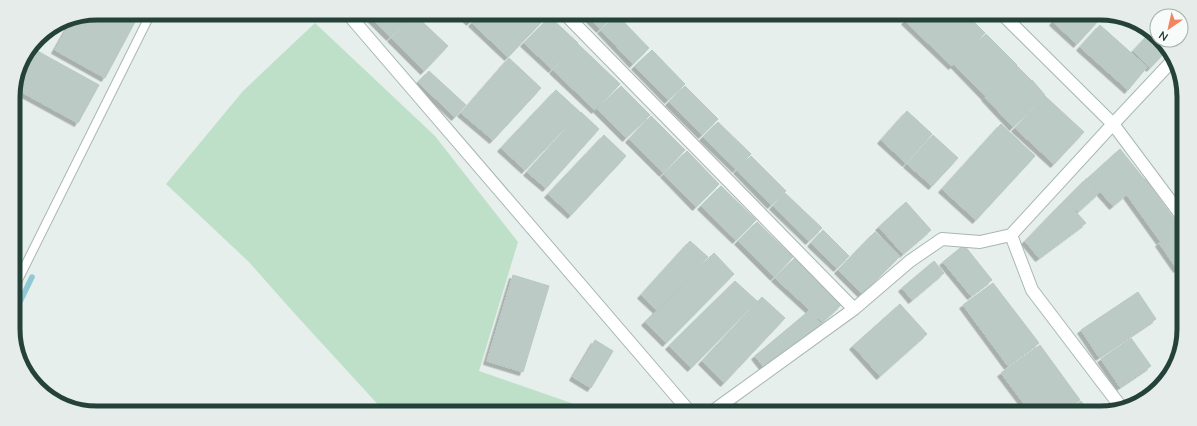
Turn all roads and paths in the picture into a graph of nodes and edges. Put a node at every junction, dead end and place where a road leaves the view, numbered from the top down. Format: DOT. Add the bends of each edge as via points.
graph roads {
  1 [pos="148,20"];
  2 [pos="353,20"];
  3 [pos="571,20"];
  4 [pos="1008,20"];
  5 [pos="1169,64"];
  6 [pos="1112,124"];
  7 [pos="1177,209"];
  8 [pos="1011,235"];
  9 [pos="20,276"];
  10 [pos="854,308"];
  11 [pos="1118,403"];
  12 [pos="685,406"];
  13 [pos="720,406"];
  1 -- 9 [label="lane"];
  2 -- 12 [label="street"];
  3 -- 10 [label="street"];
  4 -- 6 [label="street"];
  5 -- 6 [label="street"];
  6 -- 7 [label="street"];
  6 -- 8 [label="street"];
  8 -- 10 [label="street" via="980,242 942,239 910,261"];
  8 -- 11 [label="street" via="1032,290"];
  10 -- 13 [label="street"];
}
